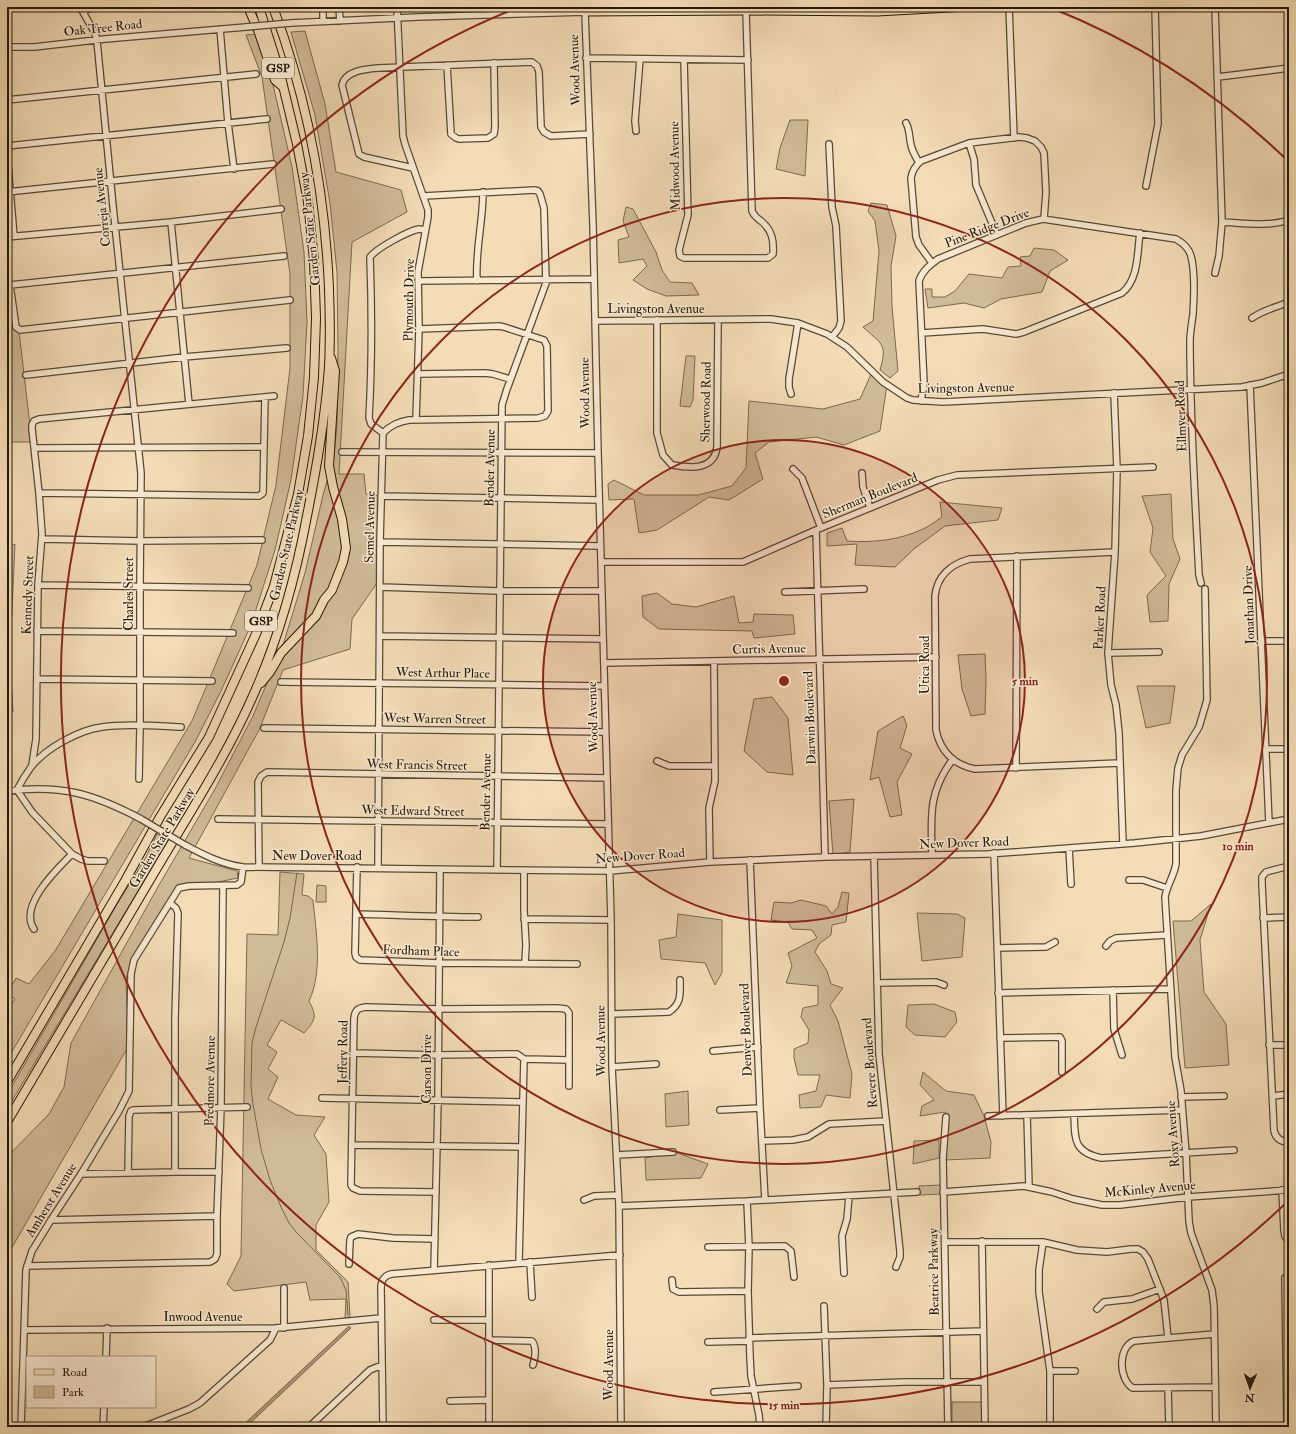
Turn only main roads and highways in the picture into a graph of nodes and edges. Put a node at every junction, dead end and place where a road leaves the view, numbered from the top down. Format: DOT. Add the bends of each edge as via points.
graph roads {
  1 [pos="248,7"];
  2 [pos="259,7"];
  3 [pos="273,7"];
  4 [pos="968,7"];
  5 [pos="947,8"];
  6 [pos="585,10"];
  7 [pos="283,87"];
  8 [pos="330,353"];
  9 [pos="256,688"];
  10 [pos="7,1082"];
  11 [pos="7,1122"];
  1 -- 7 [label="highway" via="275,80"];
  2 -- 7 [label="highway, Garden State Parkway / GSP"];
  3 -- 8 [label="highway, Garden State Parkway / GSP" via="300,94 318,181 328,269"];
  4 -- 5 [label="main road, Oak Tree Road"];
  5 -- 6 [label="main road, Oak Tree Road" via="877,12"];
  7 -- 10 [label="highway, Garden State Parkway / GSP" via="309,209 315,274 316,340 303,465 274,586 256,634 209,737"];
  8 -- 9 [label="highway, Garden State Parkway / GSP" via="315,479 299,559 279,628"];
  8 -- 9 [label="highway" via="335,371 329,466 342,518 346,548 343,562 332,590 316,616 281,653 270,672"];
  9 -- 11 [label="highway, Garden State Parkway / GSP" via="210,781"];
}
